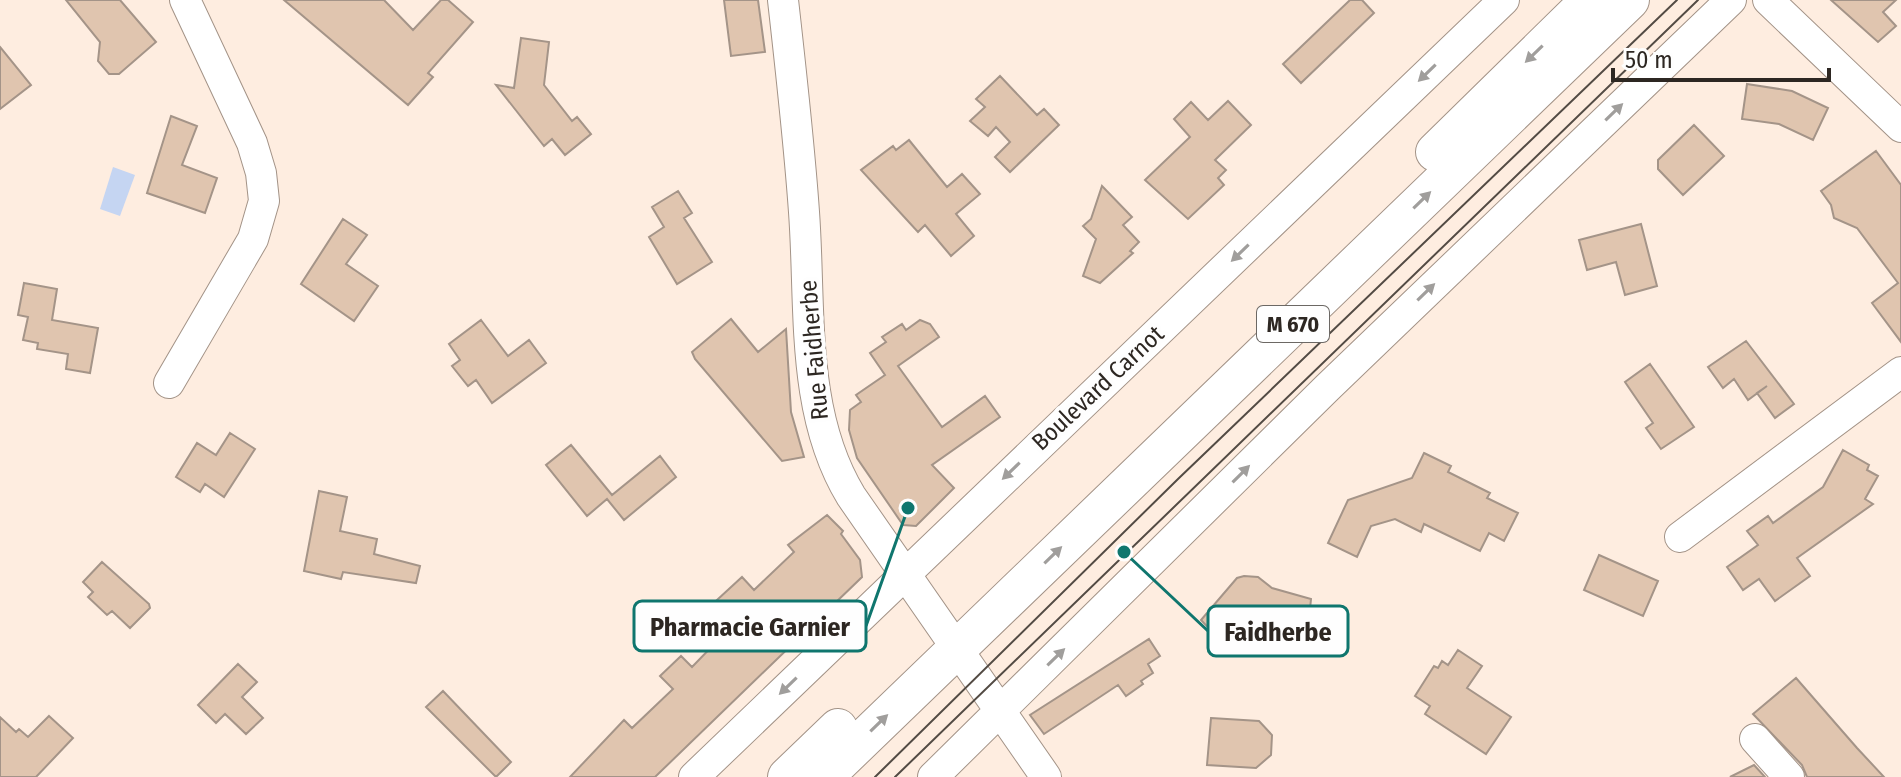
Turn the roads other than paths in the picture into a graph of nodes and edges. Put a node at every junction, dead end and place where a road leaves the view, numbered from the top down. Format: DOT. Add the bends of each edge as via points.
graph roads {
  1 [pos="185,0"];
  2 [pos="783,0"];
  3 [pos="1504,0"];
  4 [pos="1590,0"];
  5 [pos="1630,0"];
  6 [pos="1731,0"];
  7 [pos="1768,0"];
  8 [pos="1901,127"];
  9 [pos="1901,372"];
  10 [pos="169,383"];
  11 [pos="1680,537"];
  12 [pos="904,573"];
  13 [pos="949,637"];
  14 [pos="1000,711"];
  15 [pos="1755,739"];
  16 [pos="694,777"];
  17 [pos="787,777"];
  18 [pos="824,777"];
  19 [pos="933,777"];
  20 [pos="1046,777"];
  21 [pos="1789,777"];
  1 -- 10 [label="street" via="252,143 264,201 253,239"];
  2 -- 12 [label="street, Rue Faidherbe" via="821,431 840,477"];
  3 -- 12 [label="street, Boulevard Carnot, one-way"];
  4 -- 13 [label="main road, M 670, one-way"];
  13 -- 5 [label="main road, M 670, one-way"];
  14 -- 6 [label="street, one-way"];
  7 -- 8 [label="street"];
  9 -- 11 [label="street"];
  12 -- 13 [label="street, Rue Faidherbe"];
  12 -- 16 [label="street, Boulevard Carnot, one-way"];
  13 -- 14 [label="street, Rue Faidherbe"];
  13 -- 17 [label="main road, M 670"];
  18 -- 13 [label="main road, M 670, one-way"];
  14 -- 19 [label="street"];
  14 -- 20 [label="street, Rue Faidherbe"];
  15 -- 21 [label="street"];
}
